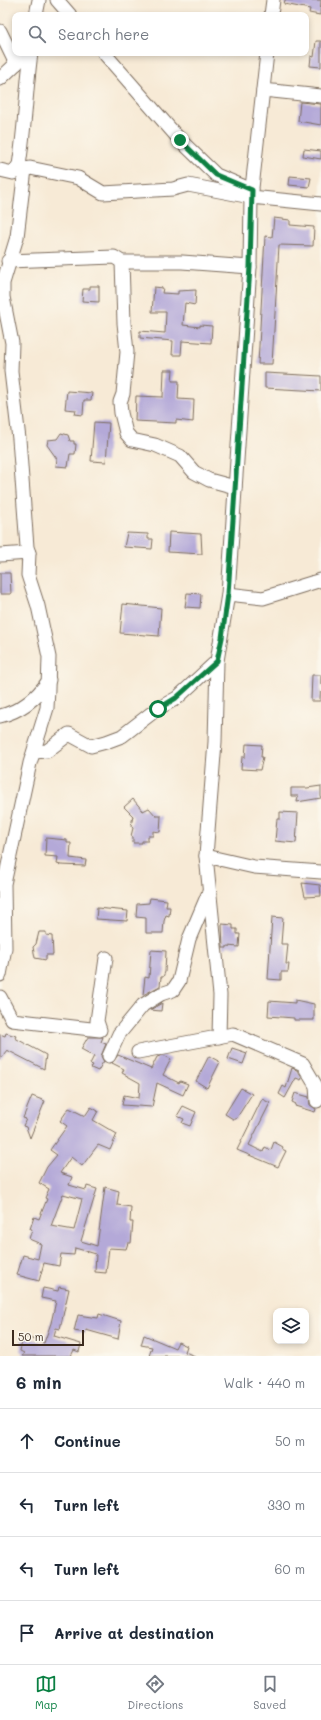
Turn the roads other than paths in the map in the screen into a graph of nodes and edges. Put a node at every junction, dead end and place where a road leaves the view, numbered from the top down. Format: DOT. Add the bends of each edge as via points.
graph roads {
  1 [pos="38,0"];
  2 [pos="57,0"];
  3 [pos="273,0"];
  4 [pos="36,12"];
  5 [pos="67,12"];
  6 [pos="271,12"];
  7 [pos="0,31"];
  8 [pos="12,56"];
  9 [pos="12,56"];
  10 [pos="27,56"];
  11 [pos="31,56"];
  12 [pos="107,56"];
  13 [pos="267,56"];
  14 [pos="16,64"];
  15 [pos="0,79"];
  16 [pos="263,90"];
  17 [pos="321,96"];
  18 [pos="22,167"];
  19 [pos="0,170"];
  20 [pos="252,193"];
  21 [pos="321,204"];
  22 [pos="8,261"];
  23 [pos="122,262"];
  24 [pos="250,267"];
  25 [pos="3,313"];
  26 [pos="5,371"];
  27 [pos="235,487"];
  28 [pos="29,553"];
  29 [pos="0,555"];
  30 [pos="321,580"];
  31 [pos="228,594"];
  32 [pos="217,661"];
  33 [pos="48,680"];
  34 [pos="0,716"];
  35 [pos="34,752"];
  36 [pos="206,856"];
  37 [pos="321,872"];
  38 [pos="210,891"];
  39 [pos="106,958"];
  40 [pos="0,975"];
  41 [pos="0,997"];
  42 [pos="6,1021"];
  43 [pos="219,1037"];
  44 [pos="138,1052"];
  45 [pos="109,1056"];
  46 [pos="317,1101"];
  1 -- 4 [label="street"];
  2 -- 5 [label="street"];
  3 -- 6 [label="street"];
  7 -- 8 [label="street"];
  9 -- 14 [label="street"];
  10 -- 14 [label="street"];
  11 -- 18 [label="street"];
  12 -- 20 [label="street" via="180,140 216,175"];
  13 -- 16 [label="street"];
  14 -- 15 [label="street"];
  16 -- 17 [label="street"];
  16 -- 20 [label="street"];
  18 -- 19 [label="street" via="13,173"];
  18 -- 20 [label="street" via="78,178 103,193 188,186"];
  18 -- 22 [label="street" via="17,237"];
  20 -- 21 [label="street"];
  20 -- 24 [label="street"];
  22 -- 23 [label="street" via="114,257"];
  22 -- 25 [label="street" via="3,283"];
  23 -- 24 [label="street" via="182,262"];
  23 -- 27 [label="street" via="127,352 120,402 126,433 132,440 155,445 180,456 194,472 208,480"];
  24 -- 27 [label="street"];
  25 -- 26 [label="street" via="12,343"];
  26 -- 28 [label="street" via="19,439"];
  27 -- 31 [label="street"];
  28 -- 29 [label="street"];
  28 -- 33 [label="street" via="28,576 38,606 49,657"];
  30 -- 31 [label="street" via="263,598"];
  31 -- 32 [label="street"];
  32 -- 35 [label="street" via="176,698 122,736 91,746 69,734 47,751"];
  32 -- 36 [label="street" via="215,742"];
  33 -- 34 [label="street" via="24,707"];
  33 -- 35 [label="street" via="47,708"];
  35 -- 40 [label="street" via="4,884 5,948"];
  36 -- 37 [label="street" via="254,867"];
  36 -- 38 [label="street"];
  38 -- 43 [label="street" via="220,995"];
  38 -- 45 [label="street" via="189,939 179,982 173,990 161,994 143,1006 119,1034"];
  39 -- 42 [label="street" via="97,1021 100,1030"];
  41 -- 42 [label="street"];
  43 -- 44 [label="street"];
  43 -- 46 [label="street" via="232,1034 303,1064 316,1086"];
}
